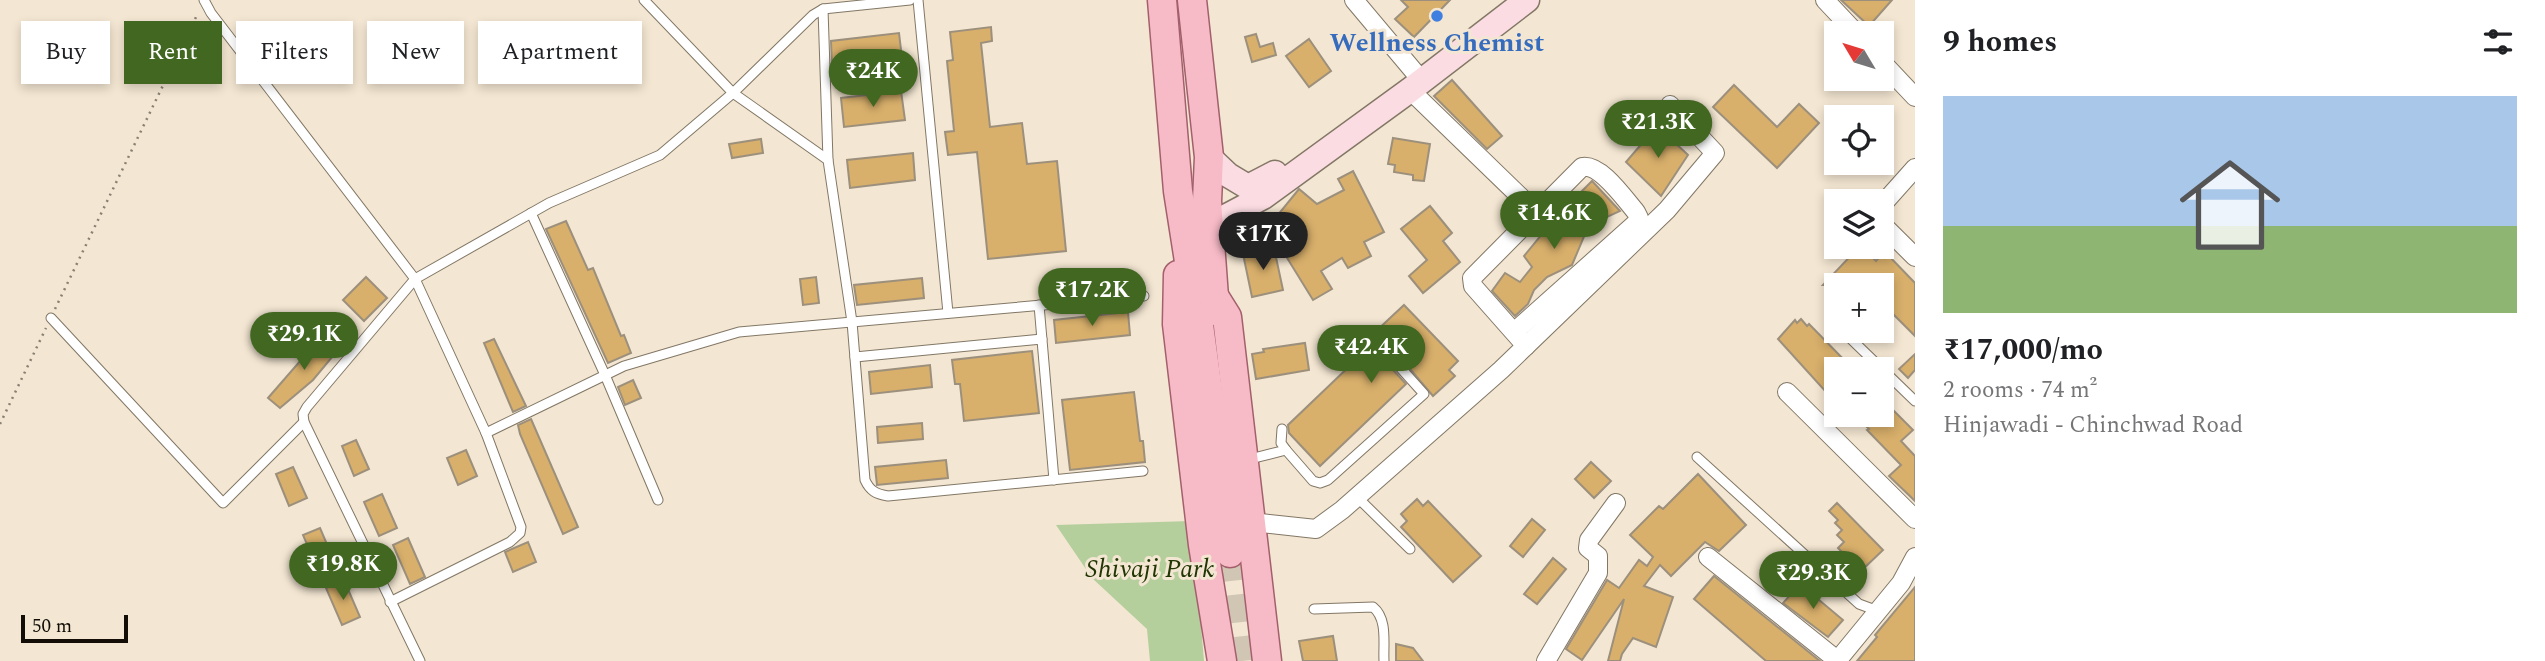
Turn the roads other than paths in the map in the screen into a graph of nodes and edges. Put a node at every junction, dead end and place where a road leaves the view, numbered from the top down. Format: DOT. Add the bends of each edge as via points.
graph roads {
  1 [pos="204,0"];
  2 [pos="644,0"];
  3 [pos="910,0"];
  4 [pos="918,0"];
  5 [pos="1162,0"];
  6 [pos="1192,0"];
  7 [pos="1354,0"];
  8 [pos="1506,0"];
  9 [pos="1527,0"];
  10 [pos="1825,0"];
  11 [pos="823,9"];
  12 [pos="1845,21"];
  13 [pos="1894,75"];
  14 [pos="1415,80"];
  15 [pos="733,93"];
  16 [pos="1915,97"];
  17 [pos="1670,105"];
  18 [pos="1209,157"];
  19 [pos="828,160"];
  20 [pos="1915,168"];
  21 [pos="1248,187"];
  22 [pos="1894,192"];
  23 [pos="1536,212"];
  24 [pos="531,214"];
  25 [pos="1200,220"];
  26 [pos="1894,236"];
  27 [pos="1915,257"];
  28 [pos="415,279"];
  29 [pos="1212,292"];
  30 [pos="1144,296"];
  31 [pos="1039,305"];
  32 [pos="948,313"];
  33 [pos="51,318"];
  34 [pos="852,321"];
  35 [pos="1042,339"];
  36 [pos="1520,339"];
  37 [pos="1855,343"];
  38 [pos="1389,355"];
  39 [pos="855,357"];
  40 [pos="605,375"];
  41 [pos="1787,392"];
  42 [pos="1915,401"];
  43 [pos="304,422"];
  44 [pos="1282,429"];
  45 [pos="486,433"];
  46 [pos="1286,450"];
  47 [pos="1697,457"];
  48 [pos="1244,461"];
  49 [pos="1143,471"];
  50 [pos="1054,480"];
  51 [pos="1357,497"];
  52 [pos="658,500"];
  53 [pos="1616,503"];
  54 [pos="1915,519"];
  55 [pos="1252,522"];
  56 [pos="1410,549"];
  57 [pos="1708,557"];
  58 [pos="1915,557"];
  59 [pos="390,602"];
  60 [pos="1314,609"];
  61 [pos="1878,611"];
  62 [pos="1837,660"];
  63 [pos="420,661"];
  64 [pos="1222,661"];
  65 [pos="1268,661"];
  66 [pos="1384,661"];
  67 [pos="1546,661"];
  1 -- 28 [label="lane"];
  2 -- 15 [label="lane"];
  3 -- 11 [label="lane"];
  4 -- 32 [label="lane"];
  5 -- 25 [label="main road" via="1178,191"];
  6 -- 18 [label="main road"];
  7 -- 14 [label="street"];
  8 -- 14 [label="street" via="1465,27"];
  9 -- 14 [label="street"];
  10 -- 12 [label="street"];
  11 -- 15 [label="lane"];
  11 -- 19 [label="lane"];
  13 -- 16 [label="street"];
  14 -- 21 [label="street"];
  14 -- 23 [label="street"];
  14 -- 25 [label="street" via="1263,197"];
  15 -- 19 [label="lane"];
  15 -- 24 [label="lane" via="660,155"];
  17 -- 36 [label="street" via="1715,153 1667,210"];
  18 -- 21 [label="street"];
  18 -- 25 [label="main road"];
  19 -- 34 [label="lane"];
  20 -- 22 [label="street"];
  21 -- 25 [label="street"];
  23 -- 36 [label="street" via="1472,278 1473,286"];
  23 -- 36 [label="street" via="1588,166 1598,169 1639,218"];
  24 -- 28 [label="lane"];
  24 -- 40 [label="lane"];
  25 -- 29 [label="main road"];
  25 -- 29 [label="main road" via="1199,325 1237,553"];
  25 -- 64 [label="main road" via="1177,286 1177,324"];
  26 -- 27 [label="street"];
  28 -- 43 [label="lane" via="307,407"];
  28 -- 45 [label="lane"];
  29 -- 48 [label="main road" via="1227,317"];
  30 -- 31 [label="lane"];
  31 -- 32 [label="lane"];
  31 -- 35 [label="lane"];
  32 -- 34 [label="lane"];
  33 -- 43 [label="lane" via="223,503"];
  34 -- 39 [label="lane"];
  34 -- 40 [label="lane" via="739,332 634,362"];
  35 -- 39 [label="lane"];
  35 -- 50 [label="lane"];
  36 -- 51 [label="street"];
  37 -- 42 [label="lane"];
  38 -- 46 [label="lane" via="1424,394 1328,480 1313,481"];
  39 -- 50 [label="lane" via="869,489 888,496"];
  40 -- 45 [label="lane"];
  40 -- 52 [label="lane"];
  41 -- 54 [label="street"];
  43 -- 59 [label="lane"];
  44 -- 46 [label="lane" via="1280,443"];
  45 -- 59 [label="lane" via="520,533"];
  46 -- 48 [label="lane"];
  47 -- 61 [label="lane" via="1858,604"];
  48 -- 55 [label="main road"];
  49 -- 50 [label="lane"];
  51 -- 55 [label="street" via="1316,529"];
  51 -- 56 [label="lane"];
  53 -- 67 [label="street" via="1589,540 1588,548 1598,556 1598,573"];
  55 -- 65 [label="main road"];
  57 -- 62 [label="street"];
  58 -- 61 [label="street"];
  59 -- 63 [label="lane"];
  60 -- 66 [label="lane" via="1373,607 1382,621"];
  61 -- 62 [label="street"];
}
